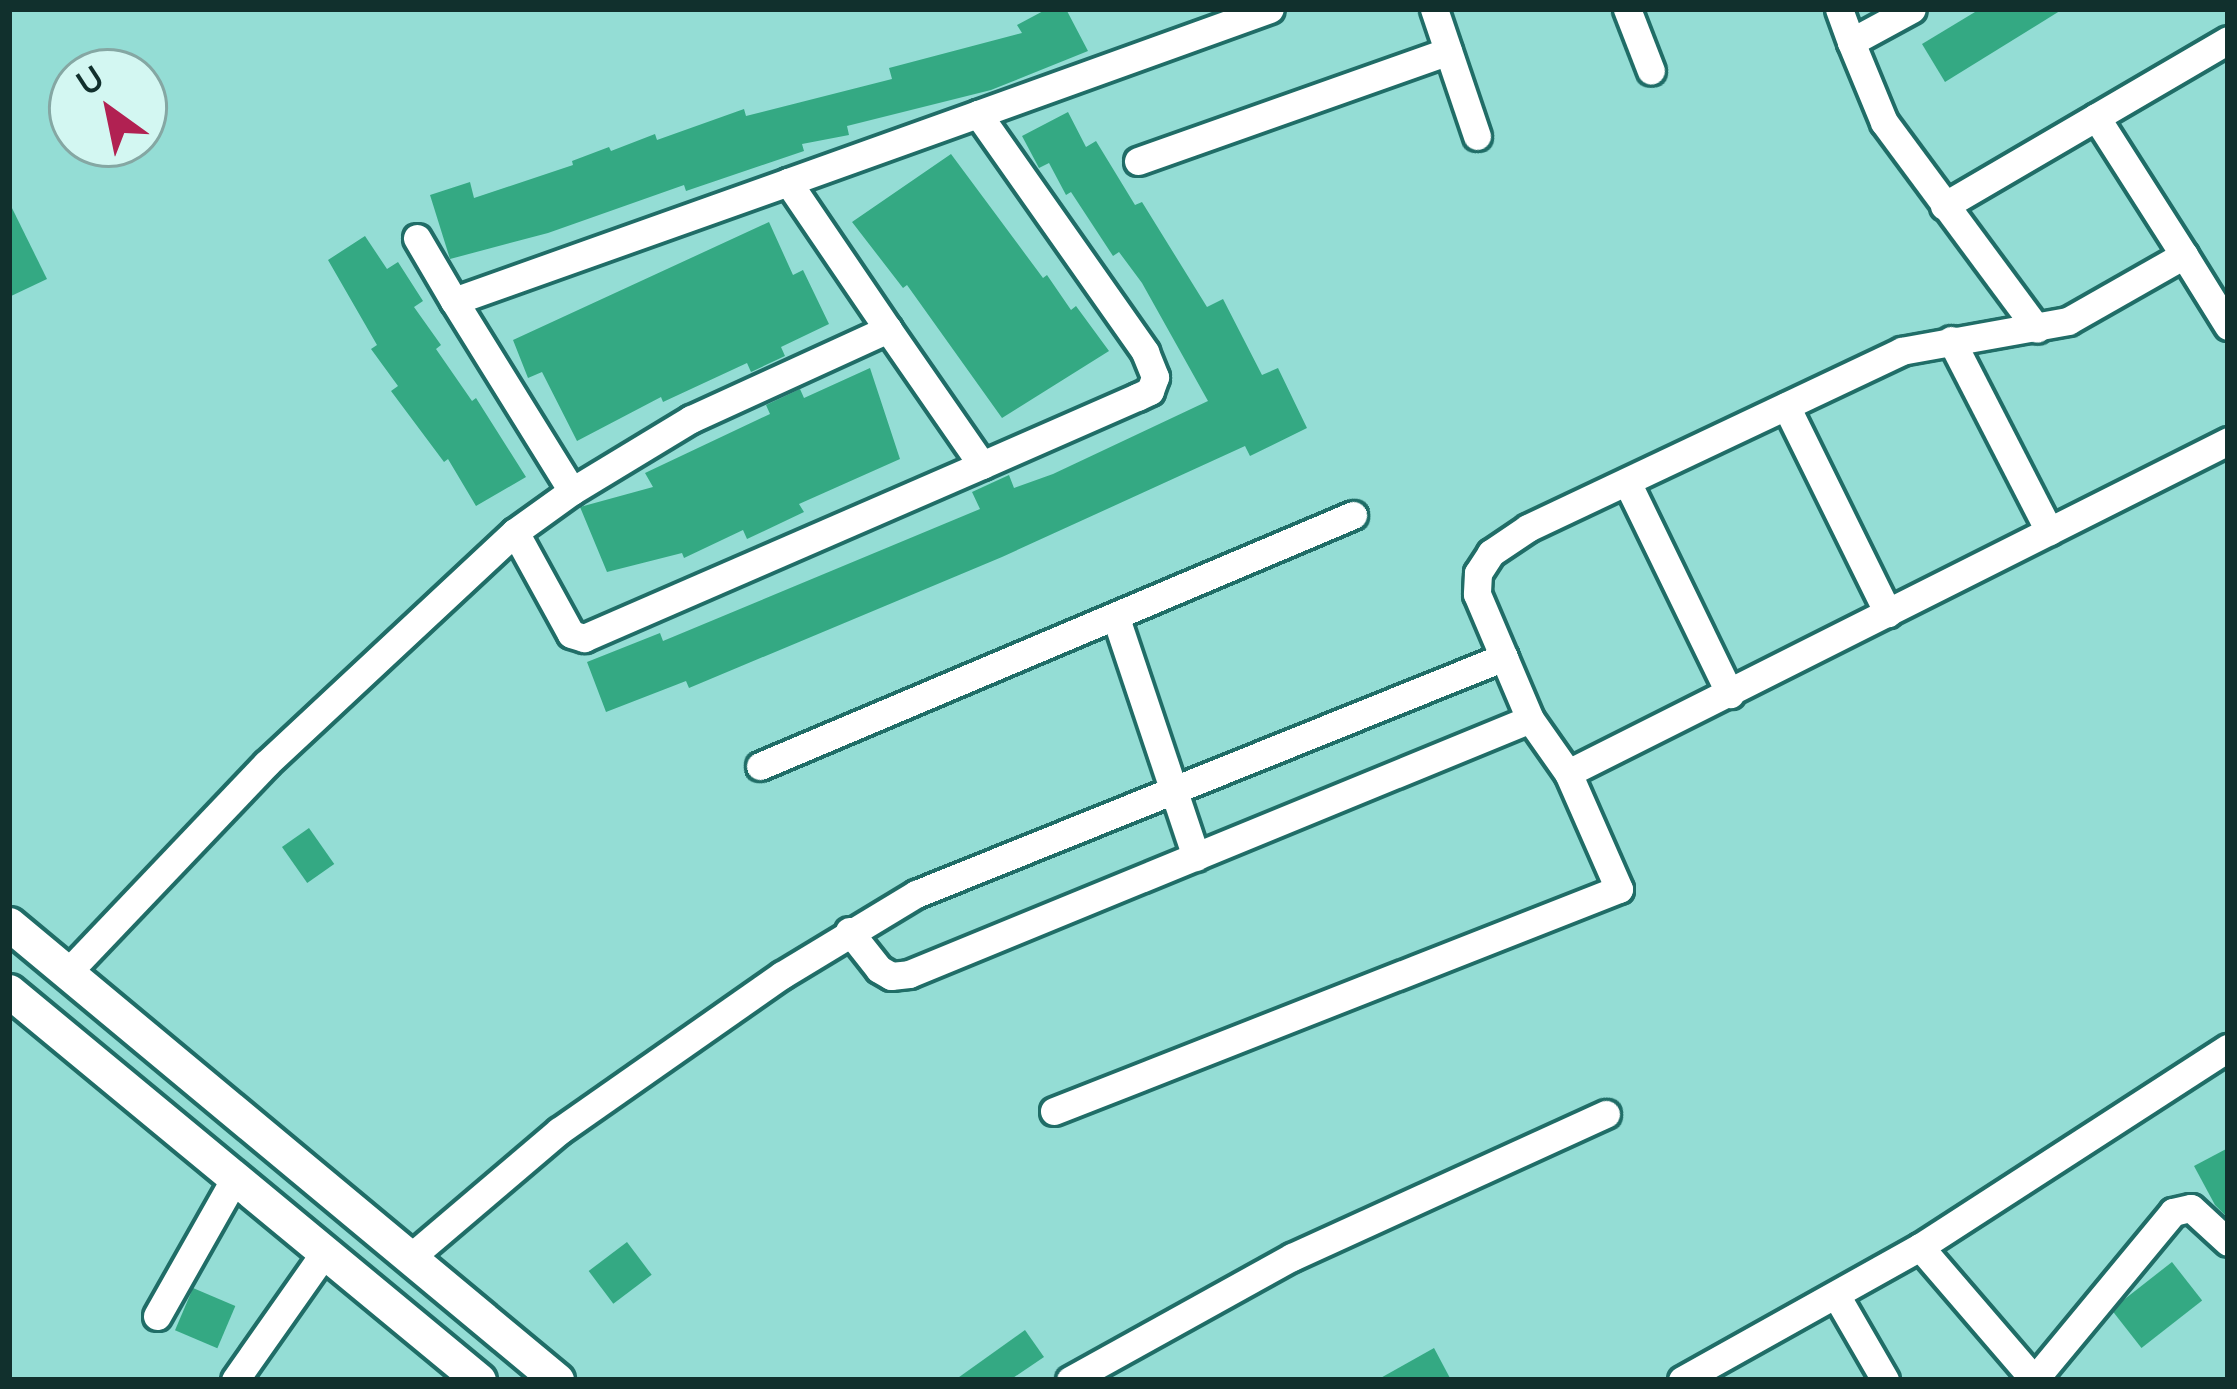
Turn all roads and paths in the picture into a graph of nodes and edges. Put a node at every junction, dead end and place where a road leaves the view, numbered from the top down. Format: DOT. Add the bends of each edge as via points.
graph roads {
  1 [pos="1270,9"];
  2 [pos="1434,9"];
  3 [pos="1627,9"];
  4 [pos="1839,9"];
  5 [pos="1912,9"];
  6 [pos="2228,40"];
  7 [pos="1851,42"];
  8 [pos="1448,51"];
  9 [pos="1651,71"];
  10 [pos="978,114"];
  11 [pos="2096,117"];
  12 [pos="1477,136"];
  13 [pos="1138,161"];
  14 [pos="788,182"];
  15 [pos="1944,206"];
  16 [pos="417,238"];
  17 [pos="2184,255"];
  18 [pos="454,301"];
  19 [pos="2228,326"];
  20 [pos="888,329"];
  21 [pos="2037,329"];
  22 [pos="1951,340"];
  23 [pos="1786,406"];
  24 [pos="2228,441"];
  25 [pos="982,465"];
  26 [pos="1627,482"];
  27 [pos="572,490"];
  28 [pos="1353,515"];
  29 [pos="2049,531"];
  30 [pos="515,532"];
  31 [pos="1888,613"];
  32 [pos="1116,618"];
  33 [pos="1504,657"];
  34 [pos="1730,694"];
  35 [pos="1530,719"];
  36 [pos="760,766"];
  37 [pos="1568,773"];
  38 [pos="1174,790"];
  39 [pos="1196,857"];
  40 [pos="9,924"];
  41 [pos="849,931"];
  42 [pos="68,971"];
  43 [pos="9,991"];
  44 [pos="2228,1048"];
  45 [pos="1054,1111"];
  46 [pos="1606,1114"];
  47 [pos="234,1180"];
  48 [pos="2228,1242"];
  49 [pos="1920,1247"];
  50 [pos="325,1252"];
  51 [pos="412,1256"];
  52 [pos="1836,1295"];
  53 [pos="158,1316"];
  54 [pos="2033,1379"];
  55 [pos="236,1380"];
  56 [pos="479,1380"];
  57 [pos="557,1380"];
  58 [pos="1070,1380"];
  59 [pos="1682,1380"];
  60 [pos="1885,1380"];
  1 -- 10 [label="street"];
  2 -- 8 [label="street"];
  3 -- 9 [label="street"];
  4 -- 7 [label="street"];
  5 -- 7 [label="street"];
  6 -- 11 [label="street"];
  7 -- 15 [label="street" via="1884,122"];
  8 -- 12 [label="street"];
  8 -- 13 [label="street"];
  10 -- 14 [label="street"];
  10 -- 25 [label="street" via="1156,377 1137,398"];
  11 -- 15 [label="street"];
  11 -- 17 [label="street"];
  14 -- 18 [label="street"];
  14 -- 20 [label="street"];
  15 -- 21 [label="street"];
  16 -- 18 [label="street"];
  17 -- 19 [label="street"];
  17 -- 21 [label="street" via="2092,309"];
  18 -- 27 [label="street"];
  20 -- 25 [label="street"];
  20 -- 27 [label="street" via="692,419"];
  21 -- 22 [label="street"];
  22 -- 23 [label="street" via="1902,351"];
  22 -- 29 [label="street"];
  23 -- 26 [label="street"];
  23 -- 31 [label="street"];
  24 -- 29 [label="street"];
  25 -- 30 [label="street" via="584,638 571,634"];
  26 -- 33 [label="street" via="1491,553 1477,594"];
  26 -- 34 [label="street"];
  27 -- 30 [label="street"];
  28 -- 32 [label="street"];
  29 -- 31 [label="street"];
  30 -- 42 [label="street" via="266,764"];
  31 -- 34 [label="street"];
  32 -- 36 [label="street"];
  32 -- 38 [label="street"];
  33 -- 35 [label="street"];
  33 -- 38 [label="street"];
  34 -- 37 [label="street"];
  35 -- 37 [label="street"];
  35 -- 39 [label="street"];
  37 -- 45 [label="street" via="1618,889"];
  38 -- 39 [label="street"];
  38 -- 41 [label="street" via="916,894"];
  39 -- 41 [label="street" via="909,974 879,969"];
  40 -- 42 [label="street"];
  41 -- 51 [label="street" via="560,1131"];
  42 -- 51 [label="street"];
  43 -- 47 [label="street"];
  44 -- 49 [label="street"];
  46 -- 58 [label="street" via="1292,1257"];
  47 -- 50 [label="street"];
  47 -- 53 [label="street"];
  48 -- 54 [label="street" via="2191,1208 2173,1212"];
  49 -- 52 [label="street"];
  49 -- 54 [label="street"];
  50 -- 55 [label="street"];
  50 -- 56 [label="street"];
  51 -- 57 [label="street"];
  52 -- 59 [label="street"];
  52 -- 60 [label="street"];
}
